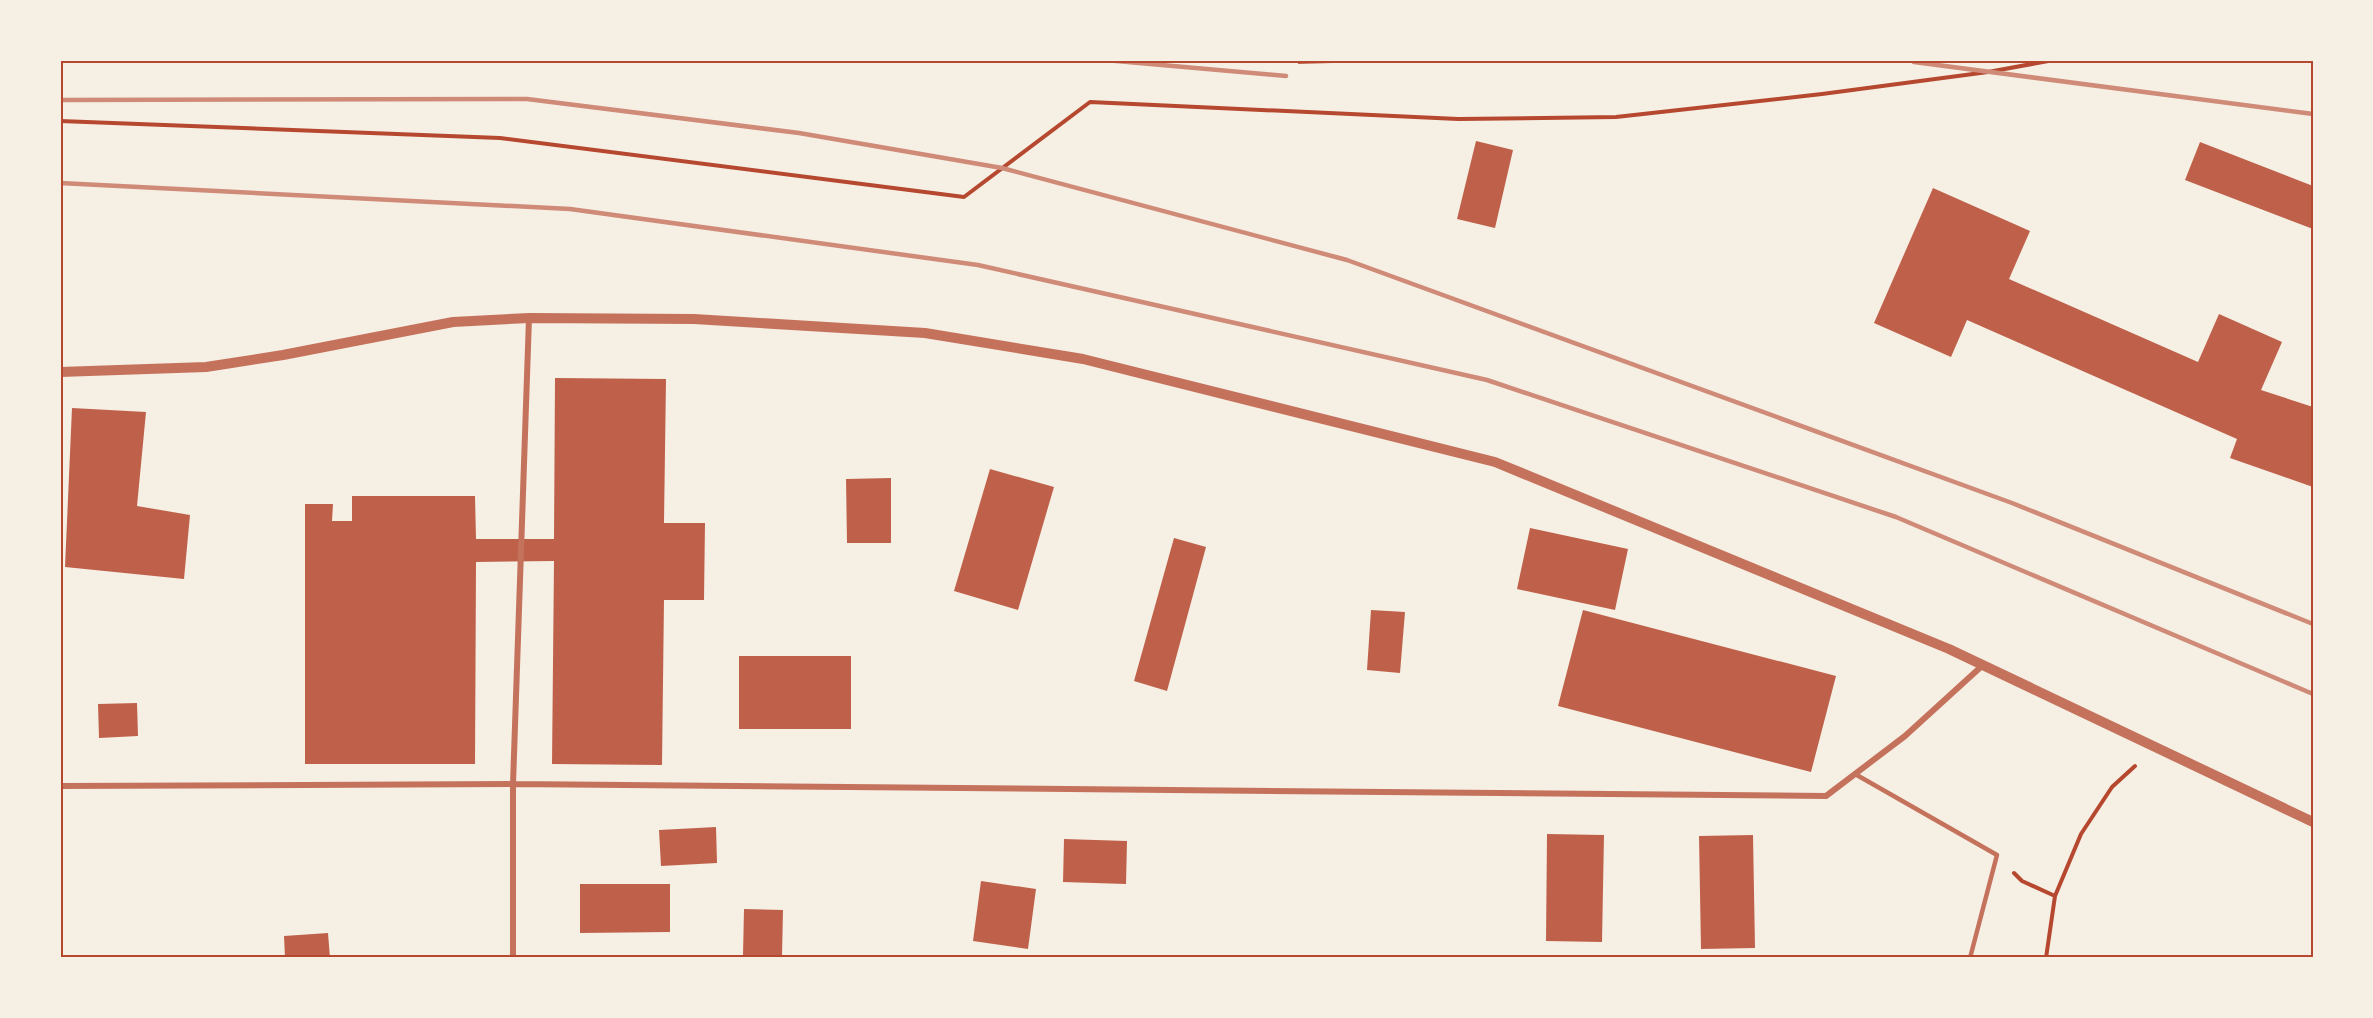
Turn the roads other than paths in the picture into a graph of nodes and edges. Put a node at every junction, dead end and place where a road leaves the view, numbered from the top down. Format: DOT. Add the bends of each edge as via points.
graph roads {
  1 [pos="529,318"];
  2 [pos="60,372"];
  3 [pos="1984,665"];
  4 [pos="1856,774"];
  5 [pos="513,784"];
  6 [pos="60,786"];
  7 [pos="2313,822"];
  8 [pos="513,958"];
  9 [pos="1971,958"];
  1 -- 2 [label="street" via="453,322 206,367"];
  1 -- 3 [label="street" via="694,319 926,333 1083,359 1495,462"];
  1 -- 5 [label="street"];
  3 -- 4 [label="street"];
  3 -- 7 [label="street"];
  4 -- 5 [label="street" via="1826,796"];
  4 -- 9 [label="lane" via="1997,855"];
  5 -- 6 [label="street"];
  5 -- 8 [label="street"];
}
